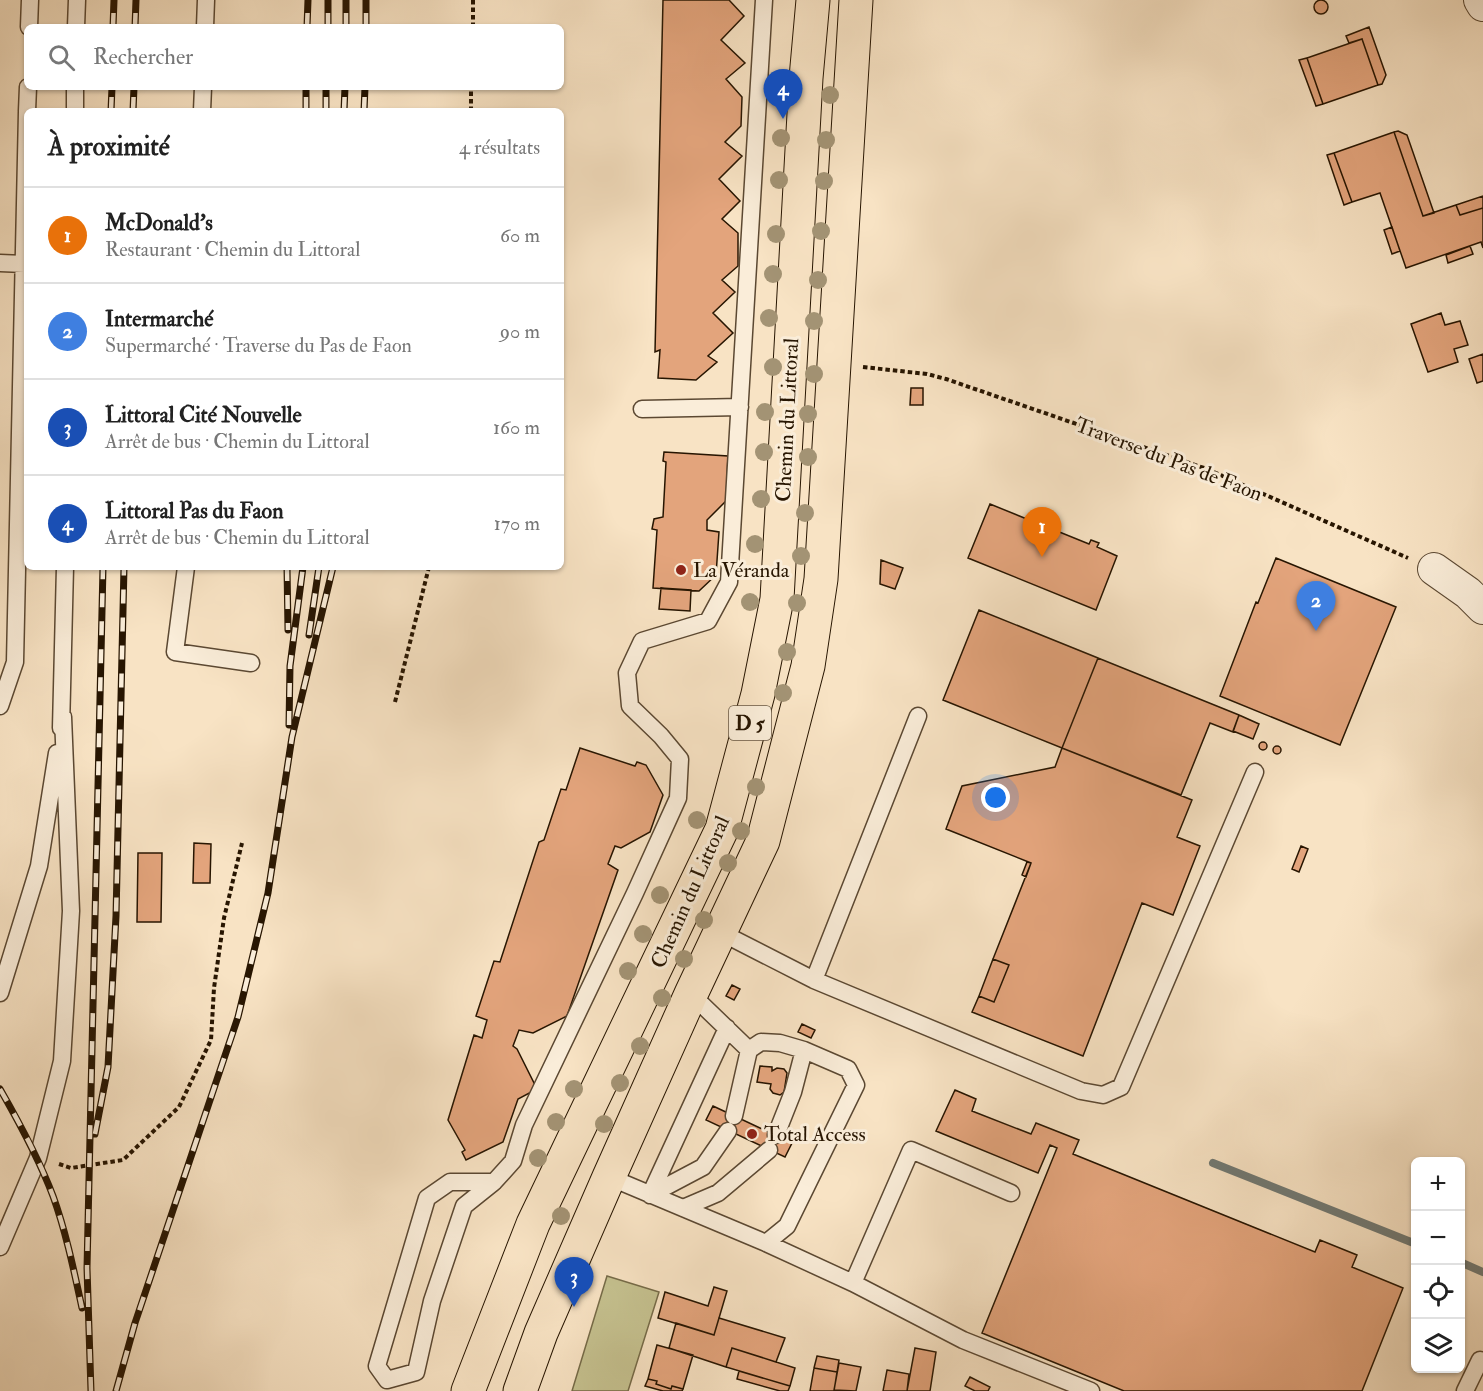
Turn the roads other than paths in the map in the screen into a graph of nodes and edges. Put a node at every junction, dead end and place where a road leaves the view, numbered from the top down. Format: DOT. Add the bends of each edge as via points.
graph roads {
  1 [pos="30,0"];
  2 [pos="77,0"];
  3 [pos="206,0"];
  4 [pos="764,0"];
  5 [pos="813,0"];
  6 [pos="856,0"];
  7 [pos="1480,0"];
  8 [pos="1483,5"];
  9 [pos="29,24"];
  10 [pos="76,24"];
  11 [pos="205,24"];
  12 [pos="28,90"];
  13 [pos="75,90"];
  14 [pos="203,90"];
  15 [pos="27,108"];
  16 [pos="75,108"];
  17 [pos="202,108"];
  18 [pos="0,263"];
  19 [pos="24,264"];
  20 [pos="740,407"];
  21 [pos="642,409"];
  22 [pos="65,570"];
  23 [pos="186,570"];
  24 [pos="1434,570"];
  25 [pos="1483,608"];
  26 [pos="251,663"];
  27 [pos="0,706"];
  28 [pos="918,716"];
  29 [pos="63,717"];
  30 [pos="1255,772"];
  31 [pos="720,932"];
  32 [pos="814,980"];
  33 [pos="0,993"];
  34 [pos="691,993"];
  35 [pos="727,1028"];
  36 [pos="749,1050"];
  37 [pos="804,1050"];
  38 [pos="609,1176"];
  39 [pos="494,1182"];
  40 [pos="1011,1193"];
  41 [pos="650,1195"];
  42 [pos="683,1208"];
  43 [pos="766,1243"];
  44 [pos="0,1246"];
  45 [pos="854,1283"];
  46 [pos="1480,1360"];
  47 [pos="468,1391"];
  48 [pos="520,1391"];
  49 [pos="1091,1391"];
  50 [pos="1466,1391"];
  1 -- 9 [label="lane"];
  2 -- 10 [label="lane"];
  3 -- 11 [label="lane"];
  4 -- 20 [label="lane"];
  5 -- 47 [label="main road, Chemin du Littoral / D 5" via="777,598 758,694 722,830 533,1224"];
  6 -- 31 [label="main road, Chemin du Littoral / D 5" via="821,579 808,666 763,841"];
  7 -- 8 [label="street"];
  12 -- 15 [label="lane"];
  13 -- 16 [label="lane"];
  14 -- 17 [label="lane"];
  18 -- 19 [label="lane"];
  19 -- 27 [label="lane" via="15,662"];
  20 -- 21 [label="lane"];
  20 -- 39 [label="lane" via="729,582 708,621 642,641 627,673 630,706 680,759 678,798 524,1125 513,1161"];
  22 -- 29 [label="lane"];
  23 -- 26 [label="lane" via="175,652"];
  24 -- 25 [label="street"];
  28 -- 32 [label="lane"];
  29 -- 33 [label="lane" via="39,866"];
  29 -- 44 [label="lane" via="71,922 62,1062 38,1158"];
  30 -- 32 [label="lane" via="1121,1087 1103,1095 1081,1091"];
  31 -- 32 [label="lane"];
  31 -- 34 [label="main road, Chemin du Littoral / D 5"];
  34 -- 35 [label="lane"];
  34 -- 38 [label="main road, Chemin du Littoral / D 5"];
  35 -- 36 [label="lane"];
  35 -- 41 [label="lane"];
  36 -- 37 [label="lane" via="761,1042"];
  36 -- 41 [label="lane" via="731,1123 703,1167"];
  37 -- 42 [label="lane" via="773,1143 718,1193"];
  37 -- 43 [label="lane" via="848,1069 856,1085 787,1226"];
  38 -- 41 [label="lane"];
  38 -- 48 [label="main road, Chemin du Littoral / D 5"];
  39 -- 39 [label="lane" via="450,1182 427,1198 377,1366 387,1380 416,1372 432,1301 464,1206"];
  40 -- 45 [label="lane" via="911,1150"];
  41 -- 42 [label="lane"];
  42 -- 43 [label="lane"];
  43 -- 45 [label="lane"];
  45 -- 49 [label="lane" via="963,1340"];
  46 -- 50 [label="lane"];
}
